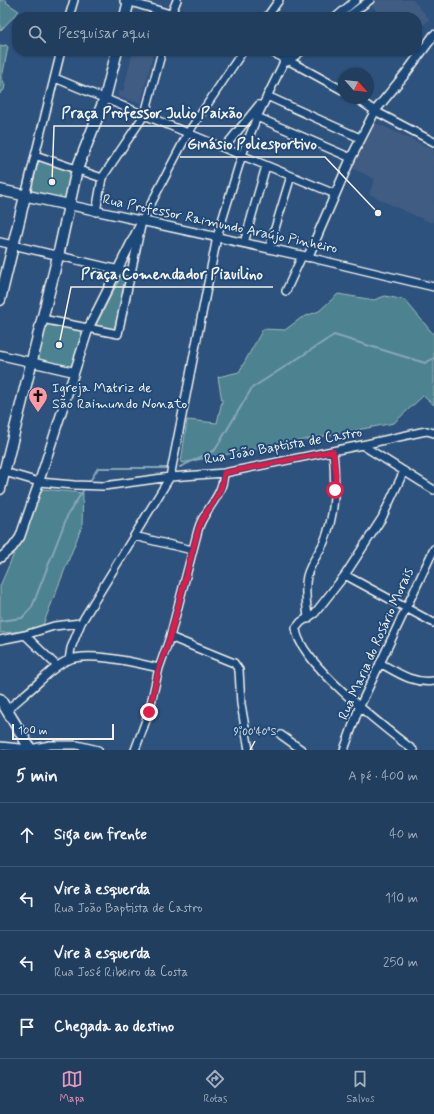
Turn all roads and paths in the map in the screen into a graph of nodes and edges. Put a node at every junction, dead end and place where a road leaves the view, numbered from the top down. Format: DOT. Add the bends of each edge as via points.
graph roads {
  1 [pos="74,0"];
  2 [pos="128,0"];
  3 [pos="177,0"];
  4 [pos="279,0"];
  5 [pos="370,0"];
  6 [pos="356,1"];
  7 [pos="359,8"];
  8 [pos="71,12"];
  9 [pos="126,12"];
  10 [pos="162,12"];
  11 [pos="172,12"];
  12 [pos="271,12"];
  13 [pos="342,12"];
  14 [pos="354,12"];
  15 [pos="434,35"];
  16 [pos="422,52"];
  17 [pos="60,56"];
  18 [pos="116,56"];
  19 [pos="161,56"];
  20 [pos="240,56"];
  21 [pos="278,56"];
  22 [pos="290,56"];
  23 [pos="294,56"];
  24 [pos="419,56"];
  25 [pos="286,61"];
  26 [pos="55,78"];
  27 [pos="338,88"];
  28 [pos="266,97"];
  29 [pos="105,98"];
  30 [pos="365,104"];
  31 [pos="375,111"];
  32 [pos="145,114"];
  33 [pos="257,117"];
  34 [pos="188,133"];
  35 [pos="360,138"];
  36 [pos="434,142"];
  37 [pos="224,148"];
  38 [pos="35,155"];
  39 [pos="242,155"];
  40 [pos="351,158"];
  41 [pos="266,166"];
  42 [pos="76,169"];
  43 [pos="291,176"];
  44 [pos="102,178"];
  45 [pos="0,190"];
  46 [pos="335,194"];
  47 [pos="25,196"];
  48 [pos="69,205"];
  49 [pos="96,212"];
  50 [pos="142,222"];
  51 [pos="217,237"];
  52 [pos="0,242"];
  53 [pos="244,243"];
  54 [pos="13,246"];
  55 [pos="269,248"];
  56 [pos="58,256"];
  57 [pos="305,256"];
  58 [pos="118,269"];
  59 [pos="132,272"];
  60 [pos="434,287"];
  61 [pos="286,291"];
  62 [pos="0,300"];
  63 [pos="42,319"];
  64 [pos="88,327"];
  65 [pos="0,355"];
  66 [pos="32,362"];
  67 [pos="74,372"];
  68 [pos="434,433"];
  69 [pos="362,445"];
  70 [pos="333,451"];
  71 [pos="2,471"];
  72 [pos="404,471"];
  73 [pos="224,473"];
  74 [pos="170,477"];
  75 [pos="39,482"];
  76 [pos="0,489"];
  77 [pos="434,490"];
  78 [pos="134,536"];
  79 [pos="434,549"];
  80 [pos="192,550"];
  81 [pos="0,558"];
  82 [pos="345,576"];
  83 [pos="405,608"];
  84 [pos="308,619"];
  85 [pos="81,623"];
  86 [pos="434,623"];
  87 [pos="25,635"];
  88 [pos="170,637"];
  89 [pos="0,640"];
  90 [pos="69,660"];
  91 [pos="380,663"];
  92 [pos="56,666"];
  93 [pos="159,668"];
  94 [pos="434,681"];
  95 [pos="0,700"];
  96 [pos="359,708"];
  97 [pos="6,710"];
  98 [pos="281,735"];
  99 [pos="0,746"];
  100 [pos="31,750"];
  101 [pos="98,750"];
  102 [pos="135,750"];
  103 [pos="249,750"];
  104 [pos="302,750"];
  105 [pos="344,750"];
  106 [pos="413,750"];
  1 -- 8 [label="street"];
  2 -- 9 [label="main road"];
  2 -- 10 [label="street"];
  3 -- 11 [label="street"];
  4 -- 12 [label="street"];
  5 -- 7 [label="street"];
  6 -- 7 [label="street"];
  6 -- 13 [label="street"];
  7 -- 14 [label="street"];
  15 -- 16 [label="street"];
  17 -- 26 [label="street"];
  18 -- 29 [label="main road"];
  19 -- 32 [label="street"];
  20 -- 34 [label="street"];
  21 -- 25 [label="street"];
  22 -- 25 [label="street"];
  23 -- 25 [label="street"];
  24 -- 31 [label="street"];
  25 -- 27 [label="street"];
  25 -- 28 [label="street"];
  26 -- 29 [label="street"];
  26 -- 38 [label="street"];
  28 -- 33 [label="street"];
  28 -- 35 [label="street"];
  28 -- 37 [label="street"];
  29 -- 32 [label="street"];
  29 -- 42 [label="main road"];
  30 -- 31 [label="street"];
  31 -- 35 [label="street"];
  31 -- 36 [label="street"];
  32 -- 34 [label="street"];
  32 -- 44 [label="street"];
  33 -- 39 [label="street"];
  33 -- 40 [label="street"];
  34 -- 37 [label="street"];
  34 -- 50 [label="street"];
  35 -- 40 [label="street"];
  37 -- 39 [label="street"];
  38 -- 42 [label="street"];
  38 -- 47 [label="street"];
  39 -- 41 [label="street"];
  39 -- 51 [label="street"];
  40 -- 46 [label="street"];
  41 -- 43 [label="street"];
  41 -- 53 [label="street"];
  42 -- 44 [label="street"];
  42 -- 48 [label="main road"];
  43 -- 46 [label="street"];
  43 -- 55 [label="street"];
  44 -- 49 [label="street"];
  45 -- 47 [label="main road, Rua Professor Raimundo Araújo Pinheiro"];
  46 -- 57 [label="street"];
  47 -- 48 [label="main road, Rua Professor Raimundo Araújo Pinheiro"];
  47 -- 54 [label="main road"];
  48 -- 49 [label="street, Rua Professor Raimundo Araújo Pinheiro"];
  48 -- 56 [label="main road"];
  49 -- 50 [label="street, Rua Professor Raimundo Araújo Pinheiro"];
  50 -- 51 [label="street, Rua Professor Raimundo Araújo Pinheiro"];
  50 -- 58 [label="street"];
  50 -- 59 [label="street"];
  51 -- 53 [label="street, Rua Professor Raimundo Araújo Pinheiro"];
  51 -- 74 [label="street"];
  52 -- 54 [label="street"];
  53 -- 55 [label="street, Rua Professor Raimundo Araújo Pinheiro"];
  54 -- 56 [label="street"];
  54 -- 62 [label="main road"];
  55 -- 57 [label="street, Rua Professor Raimundo Araújo Pinheiro"];
  56 -- 58 [label="street"];
  56 -- 63 [label="main road"];
  57 -- 60 [label="street, Rua Professor Raimundo Araújo Pinheiro"];
  57 -- 61 [label="street"];
  58 -- 59 [label="street"];
  58 -- 64 [label="street"];
  59 -- 64 [label="street" via="118,334"];
  63 -- 64 [label="street"];
  63 -- 66 [label="main road"];
  64 -- 67 [label="street"];
  65 -- 66 [label="street"];
  66 -- 67 [label="street"];
  66 -- 71 [label="main road"];
  67 -- 75 [label="street"];
  68 -- 69 [label="street, Rua João Baptista de Castro" via="427,431"];
  69 -- 70 [label="street, Rua João Baptista de Castro"];
  69 -- 72 [label="street"];
  70 -- 73 [label="street, Rua João Baptista de Castro"];
  70 -- 84 [label="street" via="336,474 333,510 324,541 308,574"];
  71 -- 75 [label="street, Rua João Baptista de Castro"];
  71 -- 76 [label="main road"];
  72 -- 77 [label="street"];
  72 -- 82 [label="street" via="382,518"];
  73 -- 74 [label="street, Rua João Baptista de Castro"];
  73 -- 80 [label="street" via="224,482 201,522"];
  74 -- 75 [label="street, Rua João Baptista de Castro" via="104,486"];
  74 -- 78 [label="street"];
  75 -- 81 [label="street" via="16,544"];
  78 -- 80 [label="street"];
  78 -- 85 [label="street"];
  79 -- 83 [label="street, Rua Maria do Rosário Morais"];
  80 -- 88 [label="street"];
  82 -- 83 [label="street"];
  82 -- 84 [label="street"];
  83 -- 86 [label="street"];
  83 -- 91 [label="street, Rua Maria do Rosário Morais"];
  84 -- 96 [label="street" via="296,628 301,644"];
  85 -- 87 [label="street" via="54,626"];
  85 -- 90 [label="street"];
  87 -- 89 [label="street"];
  87 -- 92 [label="street"];
  88 -- 93 [label="street"];
  88 -- 103 [label="street" via="226,659 237,666"];
  90 -- 92 [label="street"];
  90 -- 93 [label="street" via="102,658"];
  91 -- 94 [label="street" via="417,681"];
  91 -- 96 [label="street, Rua Maria do Rosário Morais"];
  92 -- 97 [label="street"];
  93 -- 102 [label="street" via="149,712"];
  95 -- 97 [label="main road"];
  96 -- 105 [label="street, Rua Maria do Rosário Morais"];
  96 -- 106 [label="street"];
  97 -- 100 [label="main road"];
  98 -- 104 [label="street"];
  99 -- 100 [label="street"];
  100 -- 101 [label="street" via="50,745 77,745"];
}
